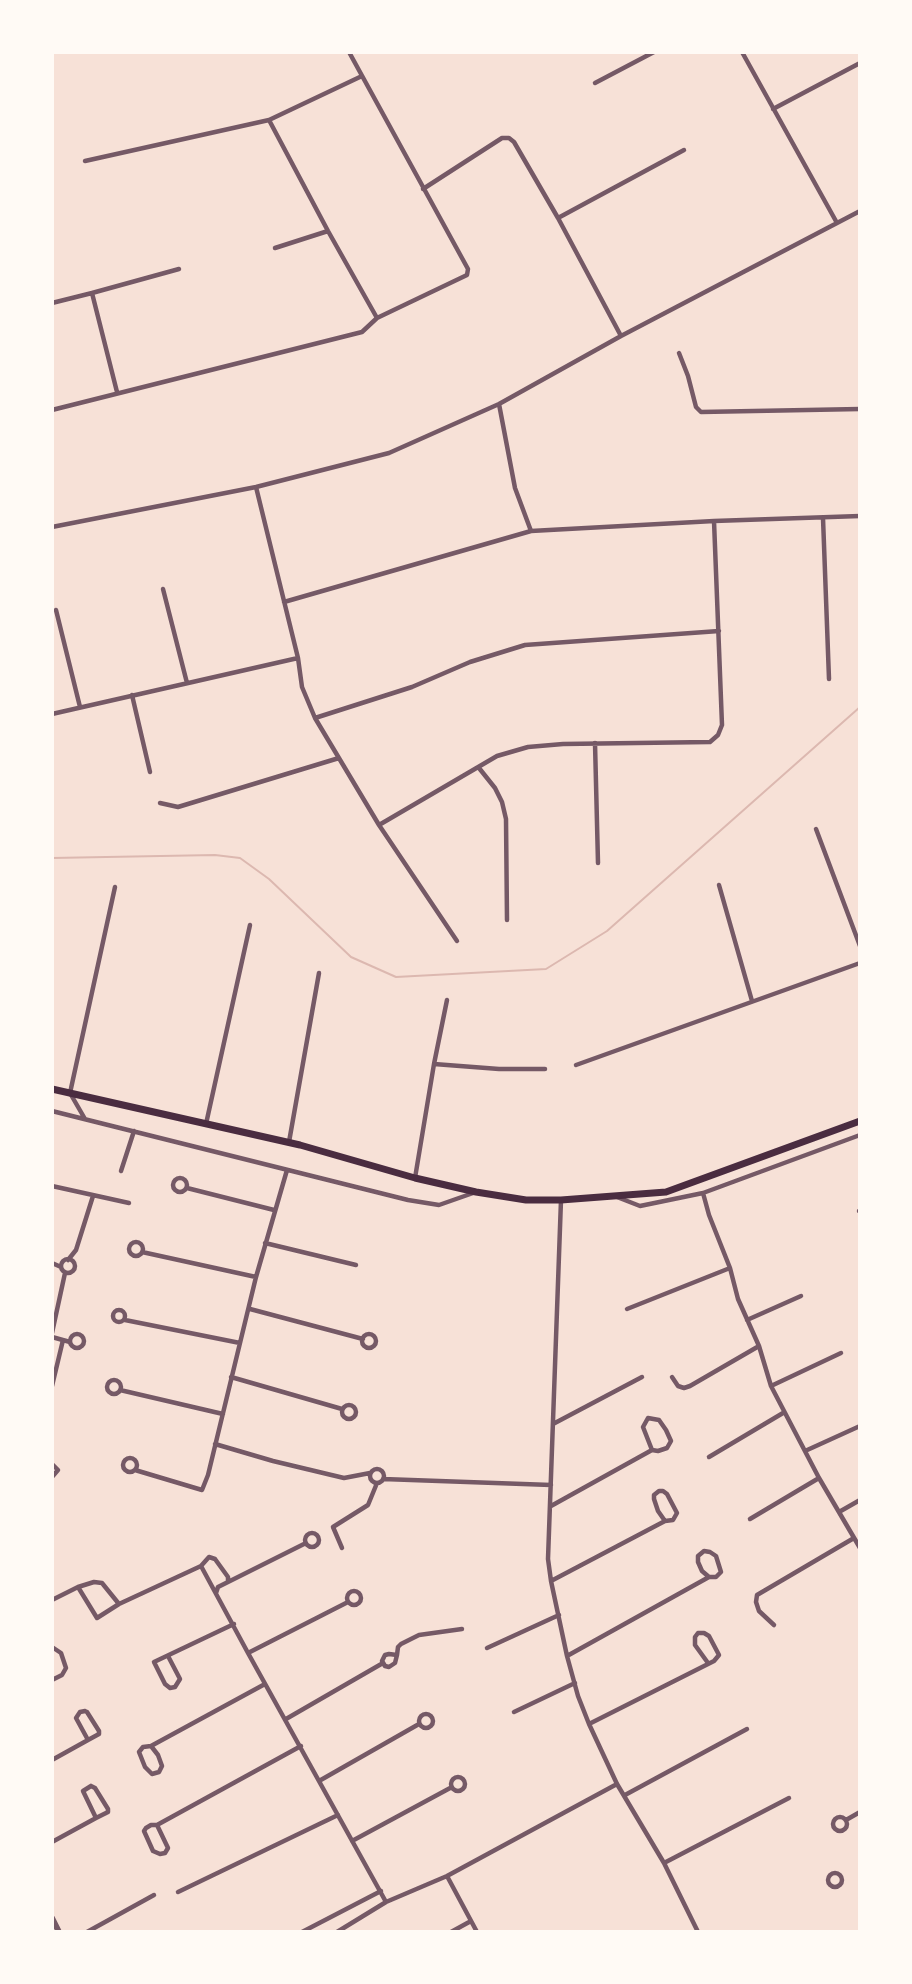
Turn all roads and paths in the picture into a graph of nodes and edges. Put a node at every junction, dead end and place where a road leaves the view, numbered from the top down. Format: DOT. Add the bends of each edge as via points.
graph roads {
  1 [pos="349,52"];
  2 [pos="654,52"];
  3 [pos="742,52"];
  4 [pos="860,63"];
  5 [pos="362,76"];
  6 [pos="595,83"];
  7 [pos="773,109"];
  8 [pos="269,120"];
  9 [pos="684,150"];
  10 [pos="85,161"];
  11 [pos="423,189"];
  12 [pos="860,211"];
  13 [pos="558,218"];
  14 [pos="837,223"];
  15 [pos="328,231"];
  16 [pos="275,248"];
  17 [pos="179,269"];
  18 [pos="92,293"];
  19 [pos="52,303"];
  20 [pos="377,318"];
  21 [pos="621,336"];
  22 [pos="679,353"];
  23 [pos="117,392"];
  24 [pos="499,404"];
  25 [pos="860,409"];
  26 [pos="52,410"];
  27 [pos="256,487"];
  28 [pos="860,516"];
  29 [pos="823,518"];
  30 [pos="714,521"];
  31 [pos="52,527"];
  32 [pos="531,531"];
  33 [pos="163,589"];
  34 [pos="284,602"];
  35 [pos="57,610"];
  36 [pos="718,631"];
  37 [pos="298,658"];
  38 [pos="829,679"];
  39 [pos="187,683"];
  40 [pos="132,695"];
  41 [pos="80,707"];
  42 [pos="52,714"];
  43 [pos="315,718"];
  44 [pos="595,743"];
  45 [pos="339,758"];
  46 [pos="479,768"];
  47 [pos="150,772"];
  48 [pos="160,803"];
  49 [pos="379,825"];
  50 [pos="816,829"];
  51 [pos="598,863"];
  52 [pos="719,885"];
  53 [pos="115,888"];
  54 [pos="507,920"];
  55 [pos="250,925"];
  56 [pos="457,941"];
  57 [pos="860,946"];
  58 [pos="860,963"];
  59 [pos="320,973"];
  60 [pos="447,1000"];
  61 [pos="752,1000"];
  62 [pos="434,1064"];
  63 [pos="576,1065"];
  64 [pos="545,1070"];
  65 [pos="52,1089"];
  66 [pos="70,1093"];
  67 [pos="52,1111"];
  68 [pos="85,1119"];
  69 [pos="860,1121"];
  70 [pos="206,1124"];
  71 [pos="134,1131"];
  72 [pos="860,1136"];
  73 [pos="289,1142"];
  74 [pos="287,1170"];
  75 [pos="121,1171"];
  76 [pos="415,1178"];
  77 [pos="52,1186"];
  78 [pos="187,1188"];
  79 [pos="476,1192"];
  80 [pos="703,1193"];
  81 [pos="93,1196"];
  82 [pos="615,1196"];
  83 [pos="561,1200"];
  84 [pos="129,1203"];
  85 [pos="274,1210"];
  86 [pos="265,1243"];
  87 [pos="142,1252"];
  88 [pos="68,1260"];
  89 [pos="52,1263"];
  90 [pos="356,1264"];
  91 [pos="61,1267"];
  92 [pos="730,1268"];
  93 [pos="65,1273"];
  94 [pos="256,1277"];
  95 [pos="801,1296"];
  96 [pos="250,1309"];
  97 [pos="627,1309"];
  98 [pos="125,1320"];
  99 [pos="747,1320"];
  100 [pos="52,1335"];
  101 [pos="363,1339"];
  102 [pos="63,1340"];
  103 [pos="70,1342"];
  104 [pos="240,1343"];
  105 [pos="759,1346"];
  106 [pos="841,1353"];
  107 [pos="231,1377"];
  108 [pos="642,1377"];
  109 [pos="672,1377"];
  110 [pos="52,1386"];
  111 [pos="771,1386"];
  112 [pos="120,1390"];
  113 [pos="342,1409"];
  114 [pos="783,1413"];
  115 [pos="223,1414"];
  116 [pos="553,1424"];
  117 [pos="860,1426"];
  118 [pos="215,1444"];
  119 [pos="652,1450"];
  120 [pos="805,1451"];
  121 [pos="709,1457"];
  122 [pos="52,1464"];
  123 [pos="135,1470"];
  124 [pos="370,1473"];
  125 [pos="52,1477"];
  126 [pos="819,1478"];
  127 [pos="383,1479"];
  128 [pos="377,1483"];
  129 [pos="551,1485"];
  130 [pos="860,1500"];
  131 [pos="551,1506"];
  132 [pos="839,1512"];
  133 [pos="750,1519"];
  134 [pos="664,1521"];
  135 [pos="854,1538"];
  136 [pos="306,1543"];
  137 [pos="342,1548"];
  138 [pos="860,1548"];
  139 [pos="201,1566"];
  140 [pos="709,1577"];
  141 [pos="550,1581"];
  142 [pos="228,1582"];
  143 [pos="78,1587"];
  144 [pos="216,1593"];
  145 [pos="52,1600"];
  146 [pos="348,1602"];
  147 [pos="119,1604"];
  148 [pos="559,1615"];
  149 [pos="234,1624"];
  150 [pos="774,1625"];
  151 [pos="462,1629"];
  152 [pos="52,1647"];
  153 [pos="487,1648"];
  154 [pos="248,1653"];
  155 [pos="397,1655"];
  156 [pos="168,1656"];
  157 [pos="567,1656"];
  158 [pos="383,1663"];
  159 [pos="708,1663"];
  160 [pos="52,1671"];
  161 [pos="55,1679"];
  162 [pos="575,1683"];
  163 [pos="265,1684"];
  164 [pos="514,1713"];
  165 [pos="286,1719"];
  166 [pos="419,1724"];
  167 [pos="589,1724"];
  168 [pos="747,1729"];
  169 [pos="88,1740"];
  170 [pos="151,1746"];
  171 [pos="301,1746"];
  172 [pos="52,1760"];
  173 [pos="319,1781"];
  174 [pos="617,1784"];
  175 [pos="452,1787"];
  176 [pos="626,1796"];
  177 [pos="789,1798"];
  178 [pos="860,1812"];
  179 [pos="338,1815"];
  180 [pos="96,1818"];
  181 [pos="846,1820"];
  182 [pos="157,1825"];
  183 [pos="352,1841"];
  184 [pos="52,1842"];
  185 [pos="664,1863"];
  186 [pos="447,1876"];
  187 [pos="381,1891"];
  188 [pos="178,1892"];
  189 [pos="154,1895"];
  190 [pos="386,1902"];
  191 [pos="52,1918"];
  192 [pos="471,1921"];
  193 [pos="59,1932"];
  194 [pos="87,1932"];
  195 [pos="302,1932"];
  196 [pos="337,1932"];
  197 [pos="451,1932"];
  198 [pos="477,1932"];
  199 [pos="698,1932"];
  1 -- 5 [label="street"];
  2 -- 6 [label="street"];
  3 -- 7 [label="street"];
  4 -- 7 [label="street"];
  5 -- 8 [label="street"];
  5 -- 11 [label="street"];
  7 -- 14 [label="street"];
  8 -- 10 [label="street"];
  8 -- 15 [label="street"];
  9 -- 13 [label="street"];
  11 -- 13 [label="street" via="502,138 509,138"];
  11 -- 20 [label="street" via="468,269 466,275"];
  12 -- 14 [label="street"];
  13 -- 21 [label="street"];
  14 -- 21 [label="street"];
  15 -- 16 [label="street"];
  15 -- 20 [label="street"];
  17 -- 18 [label="street"];
  18 -- 19 [label="street"];
  18 -- 23 [label="street"];
  20 -- 23 [label="street" via="363,332"];
  21 -- 24 [label="street"];
  22 -- 25 [label="street" via="701,412"];
  23 -- 26 [label="street"];
  24 -- 27 [label="street" via="389,453"];
  24 -- 32 [label="street" via="515,488"];
  27 -- 31 [label="street"];
  27 -- 34 [label="street"];
  28 -- 29 [label="street"];
  29 -- 30 [label="street"];
  29 -- 38 [label="street"];
  30 -- 32 [label="street"];
  30 -- 36 [label="street"];
  32 -- 34 [label="street"];
  33 -- 39 [label="street"];
  34 -- 37 [label="street"];
  35 -- 41 [label="street"];
  36 -- 43 [label="street" via="525,645"];
  36 -- 44 [label="street" via="722,725 718,735 710,742"];
  37 -- 39 [label="street"];
  37 -- 43 [label="street" via="302,687"];
  39 -- 40 [label="street"];
  40 -- 41 [label="street"];
  40 -- 47 [label="street"];
  41 -- 42 [label="street"];
  43 -- 45 [label="street"];
  44 -- 46 [label="street" via="528,747 497,756"];
  44 -- 51 [label="street"];
  45 -- 48 [label="street" via="178,807"];
  45 -- 49 [label="street"];
  46 -- 49 [label="street"];
  46 -- 54 [label="street" via="495,788 506,819"];
  49 -- 56 [label="street"];
  50 -- 57 [label="street"];
  52 -- 61 [label="street"];
  53 -- 66 [label="street"];
  55 -- 70 [label="street"];
  58 -- 61 [label="street"];
  59 -- 73 [label="street"];
  60 -- 62 [label="street"];
  61 -- 63 [label="street"];
  62 -- 64 [label="street"];
  62 -- 76 [label="street"];
  65 -- 66 [label="main road"];
  66 -- 68 [label="street"];
  66 -- 70 [label="main road"];
  67 -- 68 [label="street"];
  68 -- 71 [label="street"];
  69 -- 82 [label="main road" via="666,1192"];
  70 -- 73 [label="main road"];
  71 -- 74 [label="street"];
  71 -- 75 [label="street"];
  72 -- 80 [label="street"];
  73 -- 76 [label="main road"];
  74 -- 79 [label="street" via="425,1204 445,1204"];
  74 -- 85 [label="street"];
  76 -- 79 [label="main road"];
  77 -- 81 [label="street"];
  78 -- 85 [label="street"];
  79 -- 83 [label="main road" via="526,1200"];
  80 -- 82 [label="street" via="640,1206"];
  80 -- 92 [label="street"];
  81 -- 84 [label="street"];
  81 -- 88 [label="street" via="76,1250"];
  82 -- 83 [label="main road"];
  83 -- 116 [label="street"];
  85 -- 86 [label="street"];
  86 -- 90 [label="street"];
  86 -- 94 [label="street"];
  87 -- 94 [label="street"];
  88 -- 91 [label="street"];
  88 -- 93 [label="street" via="74,1268"];
  89 -- 91 [label="street"];
  91 -- 93 [label="street"];
  92 -- 97 [label="street"];
  92 -- 99 [label="street"];
  93 -- 100 [label="street"];
  94 -- 96 [label="street"];
  95 -- 99 [label="street"];
  96 -- 101 [label="street"];
  96 -- 104 [label="street"];
  98 -- 104 [label="street"];
  99 -- 105 [label="street"];
  100 -- 102 [label="street"];
  102 -- 103 [label="street"];
  102 -- 110 [label="street"];
  104 -- 107 [label="street"];
  105 -- 109 [label="street" via="690,1386 678,1386"];
  105 -- 111 [label="street"];
  106 -- 111 [label="street"];
  107 -- 113 [label="street"];
  107 -- 115 [label="street"];
  108 -- 116 [label="street"];
  111 -- 114 [label="street"];
  112 -- 115 [label="street"];
  114 -- 120 [label="street"];
  114 -- 121 [label="street"];
  115 -- 118 [label="street"];
  116 -- 129 [label="street"];
  117 -- 120 [label="street"];
  118 -- 123 [label="street" via="202,1490"];
  118 -- 124 [label="street" via="344,1478"];
  119 -- 119 [label="street" via="667,1448 671,1441 659,1420 648,1418 643,1427"];
  119 -- 131 [label="street"];
  120 -- 126 [label="street"];
  122 -- 125 [label="street" via="58,1470"];
  124 -- 127 [label="street" via="381,1470"];
  124 -- 128 [label="street"];
  126 -- 132 [label="street"];
  126 -- 133 [label="street"];
  127 -- 128 [label="street"];
  127 -- 129 [label="street"];
  128 -- 137 [label="street" via="368,1505 333,1527"];
  129 -- 131 [label="street"];
  130 -- 132 [label="street"];
  131 -- 141 [label="street"];
  132 -- 135 [label="street"];
  134 -- 134 [label="street" via="673,1520 677,1513 667,1494 659,1491 654,1499"];
  134 -- 141 [label="street"];
  135 -- 138 [label="street"];
  135 -- 150 [label="street" via="757,1595 759,1611"];
  136 -- 142 [label="street"];
  139 -- 142 [label="street" via="209,1557 215,1559"];
  139 -- 144 [label="street"];
  139 -- 147 [label="street"];
  140 -- 140 [label="street" via="721,1572 716,1556 704,1551 698,1562"];
  140 -- 157 [label="street"];
  141 -- 148 [label="street"];
  142 -- 144 [label="street" via="218,1587"];
  143 -- 145 [label="street"];
  143 -- 147 [label="street" via="102,1583"];
  143 -- 147 [label="street" via="97,1618"];
  144 -- 149 [label="street"];
  146 -- 154 [label="street"];
  148 -- 153 [label="street"];
  148 -- 157 [label="street"];
  149 -- 154 [label="street"];
  149 -- 156 [label="street"];
  151 -- 155 [label="street" via="420,1635 401,1644"];
  152 -- 161 [label="street" via="61,1653 66,1668"];
  154 -- 163 [label="street"];
  155 -- 158 [label="street" via="385,1655"];
  155 -- 158 [label="street" via="393,1666"];
  156 -- 156 [label="street" via="154,1662 170,1688 180,1679"];
  157 -- 162 [label="street"];
  158 -- 165 [label="street"];
  159 -- 159 [label="street" via="719,1655 709,1636 698,1633 695,1645"];
  159 -- 167 [label="street"];
  160 -- 161 [label="street"];
  162 -- 164 [label="street"];
  162 -- 167 [label="street"];
  163 -- 165 [label="street"];
  163 -- 170 [label="street"];
  165 -- 171 [label="street"];
  166 -- 173 [label="street"];
  167 -- 174 [label="street"];
  168 -- 176 [label="street"];
  169 -- 169 [label="street" via="99,1731 87,1712 80,1712 76,1718"];
  169 -- 172 [label="street"];
  170 -- 170 [label="street" via="162,1766 152,1774 139,1752"];
  171 -- 173 [label="street"];
  171 -- 182 [label="street"];
  173 -- 179 [label="street"];
  174 -- 176 [label="street"];
  174 -- 186 [label="street"];
  175 -- 183 [label="street"];
  176 -- 185 [label="street"];
  177 -- 185 [label="street"];
  178 -- 181 [label="street"];
  179 -- 183 [label="street"];
  179 -- 188 [label="street"];
  180 -- 180 [label="street" via="108,1809 91,1786 84,1791"];
  180 -- 184 [label="street"];
  182 -- 182 [label="street" via="168,1848 160,1854 153,1851 144,1831"];
  183 -- 187 [label="street"];
  185 -- 199 [label="street"];
  186 -- 190 [label="street"];
  186 -- 192 [label="street"];
  187 -- 190 [label="street"];
  187 -- 195 [label="street"];
  189 -- 194 [label="street"];
  190 -- 196 [label="street"];
  191 -- 193 [label="street"];
  192 -- 197 [label="street"];
  192 -- 198 [label="street"];
}
